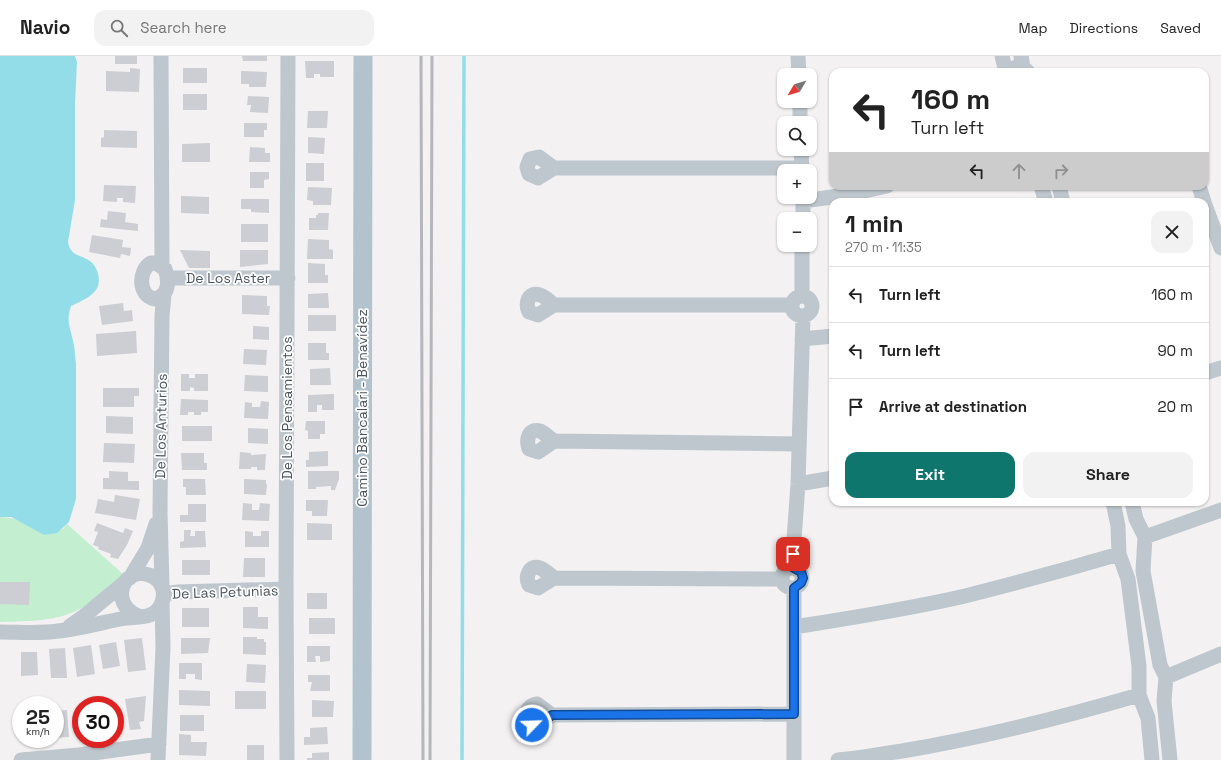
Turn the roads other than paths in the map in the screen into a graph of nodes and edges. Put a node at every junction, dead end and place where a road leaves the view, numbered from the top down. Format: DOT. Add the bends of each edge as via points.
graph roads {
  1 [pos="161,56"];
  2 [pos="288,56"];
  3 [pos="363,56"];
  4 [pos="1002,56"];
  5 [pos="802,57"];
  6 [pos="1024,65"];
  7 [pos="800,68"];
  8 [pos="1006,68"];
  9 [pos="1014,68"];
  10 [pos="554,168"];
  11 [pos="777,170"];
  12 [pos="869,190"];
  13 [pos="817,198"];
  14 [pos="1209,216"];
  15 [pos="161,220"];
  16 [pos="1221,248"];
  17 [pos="801,252"];
  18 [pos="143,271"];
  19 [pos="165,272"];
  20 [pos="288,278"];
  21 [pos="145,293"];
  22 [pos="164,295"];
  23 [pos="797,300"];
  24 [pos="554,305"];
  25 [pos="829,337"];
  26 [pos="163,339"];
  27 [pos="802,340"];
  28 [pos="1221,368"];
  29 [pos="1209,372"];
  30 [pos="554,441"];
  31 [pos="798,444"];
  32 [pos="829,479"];
  33 [pos="798,484"];
  34 [pos="1114,506"];
  35 [pos="1133,506"];
  36 [pos="1221,510"];
  37 [pos="160,512"];
  38 [pos="1118,533"];
  39 [pos="1143,533"];
  40 [pos="1143,558"];
  41 [pos="1121,560"];
  42 [pos="554,578"];
  43 [pos="127,580"];
  44 [pos="788,584"];
  45 [pos="286,589"];
  46 [pos="163,594"];
  47 [pos="141,616"];
  48 [pos="794,627"];
  49 [pos="58,631"];
  50 [pos="0,632"];
  51 [pos="163,647"];
  52 [pos="1221,654"];
  53 [pos="1163,671"];
  54 [pos="1139,676"];
  55 [pos="1141,700"];
  56 [pos="1164,701"];
  57 [pos="794,714"];
  58 [pos="552,715"];
  59 [pos="158,744"];
  60 [pos="22,760"];
  61 [pos="36,760"];
  62 [pos="158,760"];
  63 [pos="287,760"];
  64 [pos="362,760"];
  65 [pos="794,760"];
  66 [pos="838,760"];
  67 [pos="1152,760"];
  68 [pos="1170,760"];
  1 -- 15 [label="street"];
  2 -- 20 [label="street, De Los Pensamientos"];
  3 -- 64 [label="main road, Camino Bancalari - Benavídez"];
  4 -- 8 [label="street"];
  5 -- 7 [label="street"];
  6 -- 9 [label="street"];
  10 -- 11 [label="street"];
  12 -- 13 [label="street"];
  14 -- 16 [label="street"];
  15 -- 18 [label="street"];
  15 -- 19 [label="street"];
  17 -- 23 [label="street"];
  18 -- 19 [label="street" via="151,263"];
  18 -- 21 [label="street"];
  19 -- 20 [label="street, De Los Aster"];
  19 -- 22 [label="street" via="168,288"];
  20 -- 45 [label="street, De Los Pensamientos"];
  21 -- 22 [label="street" via="156,299"];
  21 -- 26 [label="street"];
  22 -- 26 [label="street, De Los Anturios"];
  23 -- 24 [label="street"];
  23 -- 27 [label="street" via="795,313 803,316"];
  25 -- 27 [label="street"];
  26 -- 37 [label="street, De Los Anturios"];
  27 -- 31 [label="street"];
  28 -- 29 [label="street"];
  30 -- 31 [label="street"];
  31 -- 33 [label="street"];
  32 -- 33 [label="street"];
  33 -- 44 [label="street" via="792,567 785,571"];
  34 -- 38 [label="street"];
  35 -- 39 [label="street"];
  36 -- 39 [label="street"];
  37 -- 43 [label="street" via="148,548"];
  37 -- 46 [label="street"];
  38 -- 39 [label="street" via="1133,527"];
  38 -- 41 [label="street"];
  39 -- 40 [label="street"];
  40 -- 41 [label="street" via="1128,566"];
  40 -- 53 [label="street" via="1143,571"];
  41 -- 48 [label="street" via="882,613"];
  41 -- 54 [label="street" via="1128,578"];
  42 -- 44 [label="street"];
  43 -- 46 [label="street" via="135,575 148,574 154,577"];
  43 -- 47 [label="street" via="121,590 122,603 131,614"];
  43 -- 49 [label="street" via="83,617"];
  44 -- 48 [label="street"];
  45 -- 46 [label="street, De Las Petunias"];
  45 -- 63 [label="street, De Los Pensamientos"];
  46 -- 47 [label="street" via="155,612"];
  46 -- 51 [label="street"];
  47 -- 49 [label="street"];
  47 -- 51 [label="street" via="157,633"];
  48 -- 57 [label="street"];
  49 -- 50 [label="street"];
  51 -- 59 [label="street"];
  52 -- 53 [label="street"];
  53 -- 54 [label="street" via="1153,664 1147,666"];
  53 -- 56 [label="street"];
  54 -- 55 [label="street"];
  55 -- 56 [label="street" via="1152,706"];
  55 -- 66 [label="street" via="922,748"];
  55 -- 67 [label="street" via="1148,718"];
  56 -- 68 [label="street"];
  57 -- 58 [label="street"];
  57 -- 65 [label="street"];
  59 -- 61 [label="street"];
  59 -- 62 [label="street"];
  60 -- 61 [label="street"];
}
